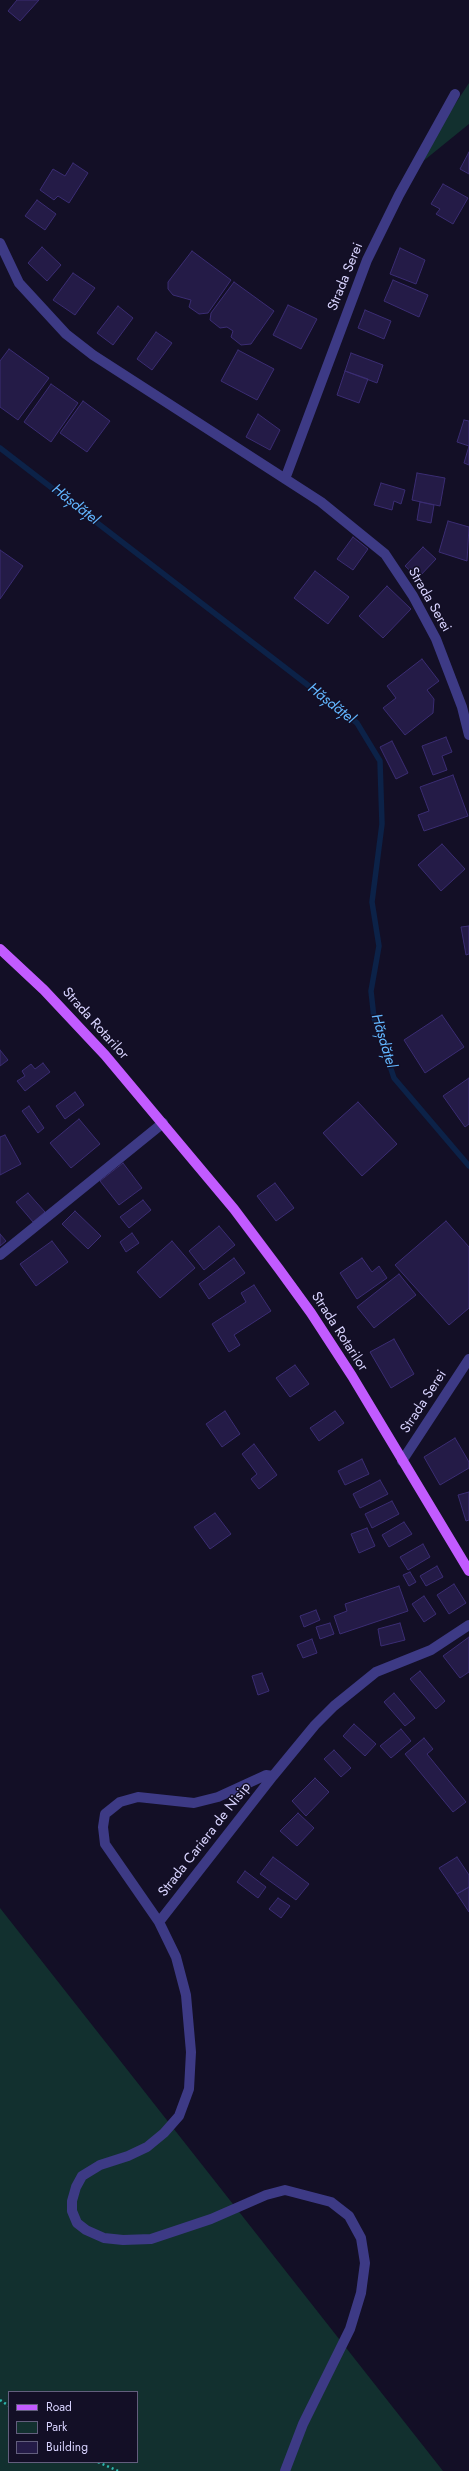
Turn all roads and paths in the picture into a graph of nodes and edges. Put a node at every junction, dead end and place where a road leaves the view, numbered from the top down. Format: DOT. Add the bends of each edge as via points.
graph roads {
  1 [pos="455,94"];
  2 [pos="0,243"];
  3 [pos="285,479"];
  4 [pos="469,735"];
  5 [pos="0,949"];
  6 [pos="163,1123"];
  7 [pos="0,1255"];
  8 [pos="469,1359"];
  9 [pos="402,1460"];
  10 [pos="469,1571"];
  11 [pos="469,1625"];
  12 [pos="273,1776"];
  13 [pos="159,1922"];
  14 [pos="100,2463"];
  15 [pos="118,2471"];
  16 [pos="284,2471"];
  1 -- 3 [label="street, Strada Serei" via="399,195 367,260"];
  2 -- 3 [label="street, Strada Serei" via="19,283 66,334 93,355"];
  3 -- 4 [label="street, Strada Serei" via="321,502 386,554 436,639 462,707"];
  5 -- 6 [label="main road, Strada Rotarilor" via="63,1009"];
  6 -- 7 [label="street"];
  6 -- 9 [label="main road, Strada Rotarilor" via="234,1209 311,1312"];
  8 -- 9 [label="street, Strada Serei"];
  9 -- 10 [label="main road, Strada Rotarilor"];
  11 -- 12 [label="street, Strada Cariera de Nisip" via="431,1650 376,1672 315,1725"];
  12 -- 13 [label="street, Strada Cariera de Nisip"];
  12 -- 13 [label="street, Strada Cariera de Nisip" via="266,1775 218,1797 194,1803 138,1797 120,1802 105,1814 102,1827 105,1844"];
  13 -- 16 [label="street, Strada Cariera de Nisip" via="176,1957 186,1996 191,2052 189,2089 179,2116 147,2147 100,2165 82,2176 76,2187 72,2211 77,2223 86,2230 104,2238 123,2240 151,2239 285,2190 330,2202 349,2216 361,2238 365,2264 361,2293 350,2329 303,2424"];
  14 -- 15 [label="path"];
}
